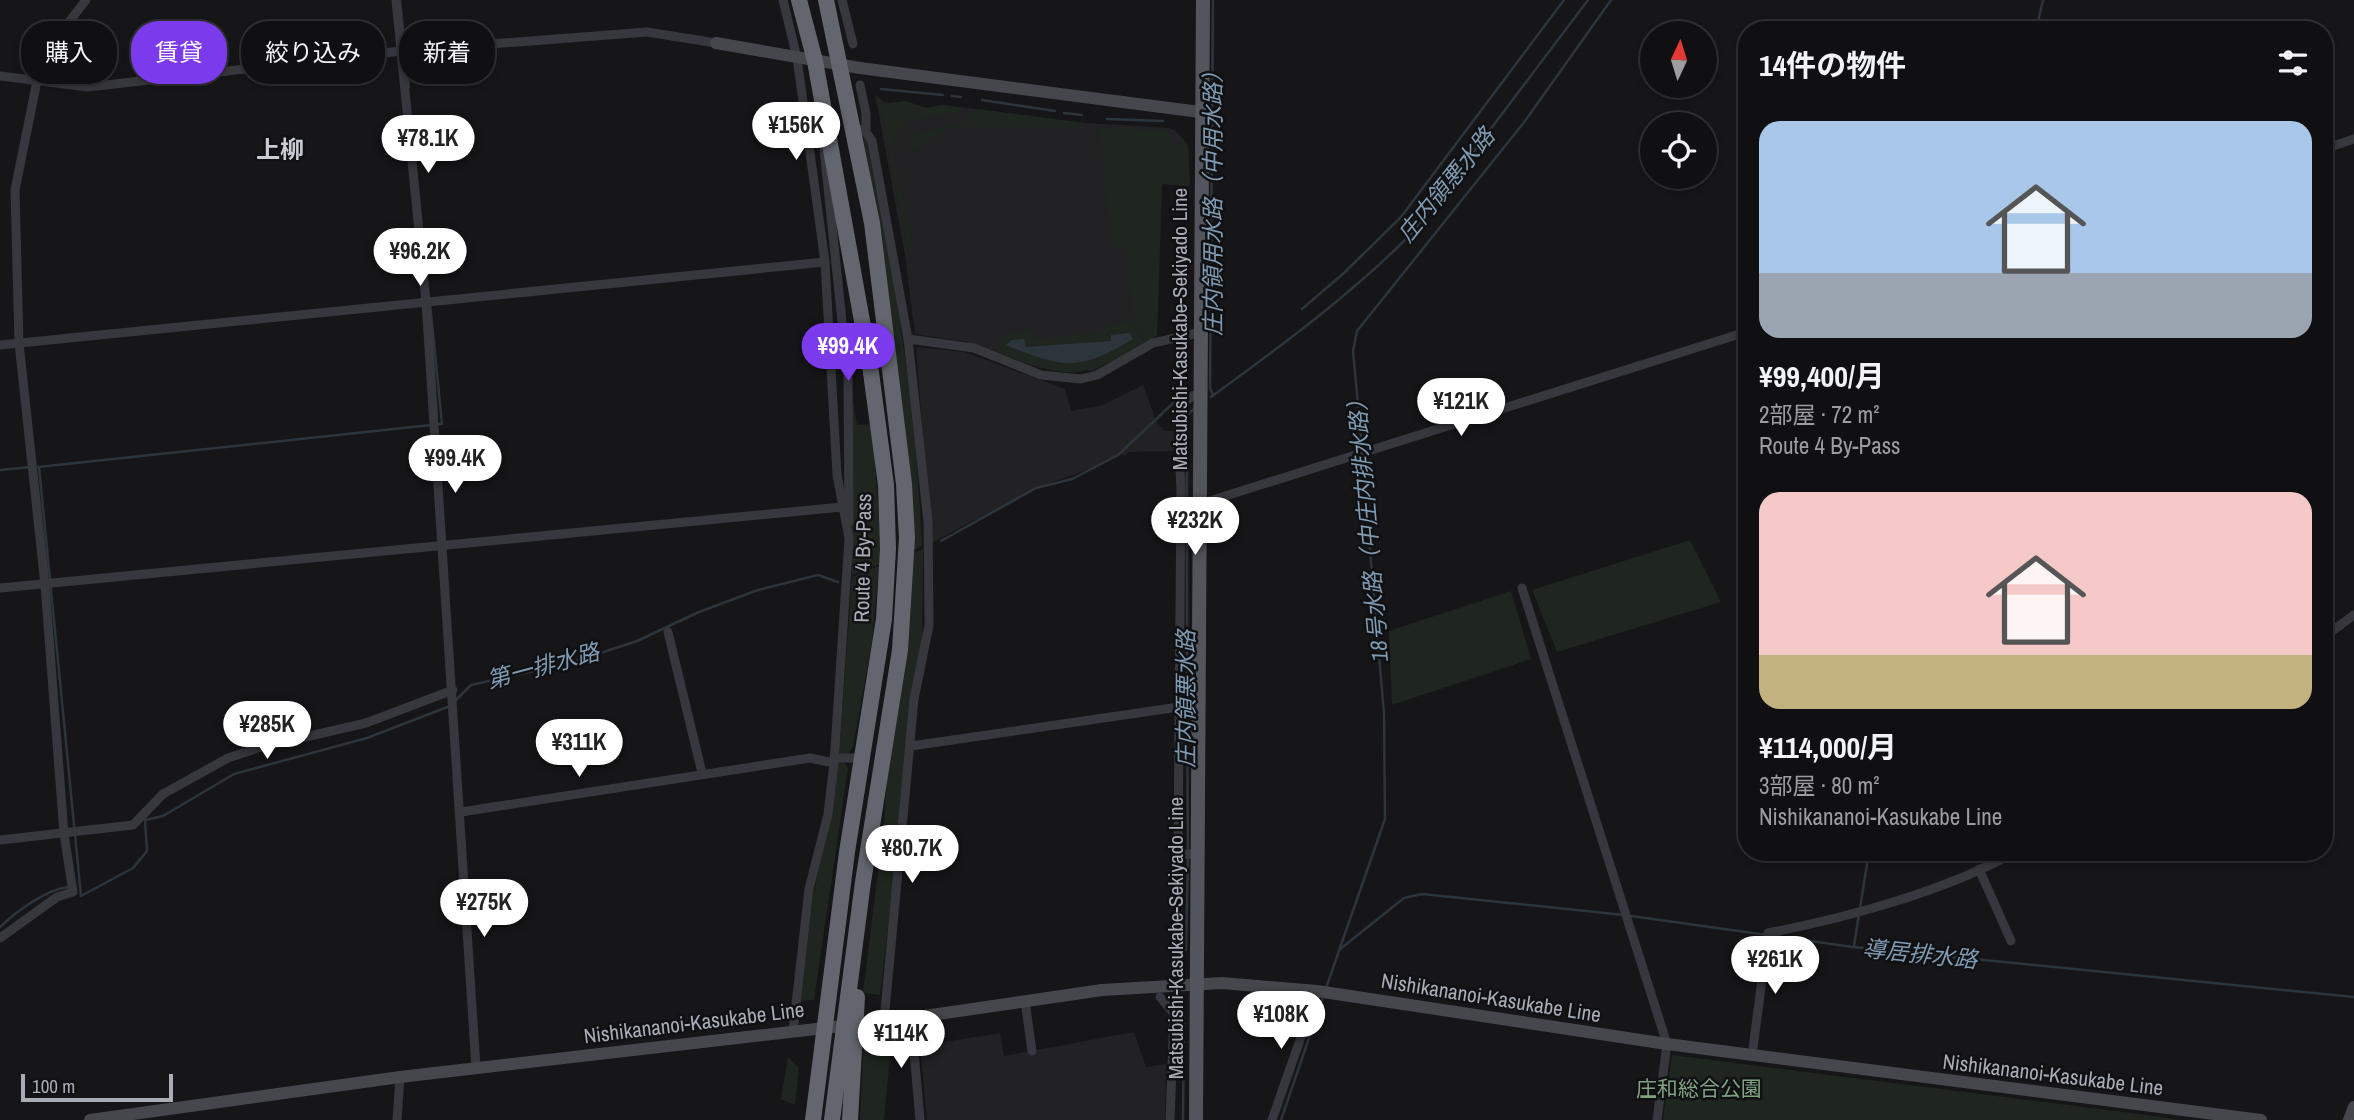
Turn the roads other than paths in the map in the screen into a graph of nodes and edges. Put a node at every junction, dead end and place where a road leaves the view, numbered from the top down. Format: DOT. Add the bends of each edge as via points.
graph roads {
  1 [pos="86,0"];
  2 [pos="396,0"];
  3 [pos="783,0"];
  4 [pos="799,0"];
  5 [pos="826,0"];
  6 [pos="842,0"];
  7 [pos="1203,0"];
  8 [pos="70,21"];
  9 [pos="399,31"];
  10 [pos="716,43"];
  11 [pos="495,44"];
  12 [pos="853,44"];
  13 [pos="399,51"];
  14 [pos="797,58"];
  15 [pos="815,61"];
  16 [pos="841,65"];
  17 [pos="0,76"];
  18 [pos="21,79"];
  19 [pos="36,84"];
  20 [pos="62,84"];
  21 [pos="114,84"];
  22 [pos="117,84"];
  23 [pos="404,84"];
  24 [pos="860,85"];
  25 [pos="1200,112"];
  26 [pos="824,113"];
  27 [pos="860,129"];
  28 [pos="2354,139"];
  29 [pos="2333,146"];
  30 [pos="825,262"];
  31 [pos="426,302"];
  32 [pos="942,332"];
  33 [pos="1202,332"];
  34 [pos="1738,337"];
  35 [pos="908,340"];
  36 [pos="19,343"];
  37 [pos="943,343"];
  38 [pos="0,345"];
  39 [pos="1201,394"];
  40 [pos="1200,503"];
  41 [pos="842,507"];
  42 [pos="849,538"];
  43 [pos="443,543"];
  44 [pos="45,585"];
  45 [pos="0,588"];
  46 [pos="1522,588"];
  47 [pos="2354,615"];
  48 [pos="2333,630"];
  49 [pos="668,632"];
  50 [pos="453,690"];
  51 [pos="1181,706"];
  52 [pos="1196,706"];
  53 [pos="911,746"];
  54 [pos="862,758"];
  55 [pos="834,761"];
  56 [pos="702,773"];
  57 [pos="461,812"];
  58 [pos="64,834"];
  59 [pos="0,840"];
  60 [pos="1195,854"];
  61 [pos="1996,861"];
  62 [pos="1979,869"];
  63 [pos="0,938"];
  64 [pos="2011,941"];
  65 [pos="1197,983"];
  66 [pos="1317,991"];
  67 [pos="1160,997"];
  68 [pos="1025,1002"];
  69 [pos="911,1018"];
  70 [pos="884,1021"];
  71 [pos="849,1025"];
  72 [pos="823,1027"];
  73 [pos="793,1031"];
  74 [pos="1667,1044"];
  75 [pos="1032,1051"];
  76 [pos="1752,1056"];
  77 [pos="476,1068"];
  78 [pos="400,1077"];
  79 [pos="2354,1107"];
  80 [pos="90,1120"];
  81 [pos="397,1120"];
  82 [pos="803,1120"];
  83 [pos="813,1120"];
  84 [pos="832,1120"];
  85 [pos="850,1120"];
  86 [pos="920,1120"];
  87 [pos="1170,1120"];
  88 [pos="1196,1120"];
  89 [pos="1272,1120"];
  90 [pos="1657,1120"];
  91 [pos="2261,1120"];
  92 [pos="2349,1120"];
  1 -- 8 [label="street"];
  2 -- 9 [label="street"];
  3 -- 14 [label="street"];
  4 -- 15 [label="highway, Route 4 By-Pass"];
  5 -- 16 [label="highway, Route 4 By-Pass"];
  6 -- 12 [label="street"];
  7 -- 25 [label="main road, Matsubishi-Kasukabe-Sekiyado Line"];
  10 -- 11 [label="street" via="647,32"];
  10 -- 14 [label="main road"];
  13 -- 22 [label="street"];
  14 -- 15 [label="main road"];
  14 -- 30 [label="street"];
  15 -- 16 [label="main road"];
  15 -- 26 [label="highway, Route 4 By-Pass"];
  16 -- 25 [label="main road"];
  16 -- 27 [label="highway, Route 4 By-Pass"];
  17 -- 18 [label="street"];
  19 -- 36 [label="street" via="15,190"];
  20 -- 21 [label="street"];
  23 -- 31 [label="street"];
  24 -- 27 [label="street" via="866,114"];
  25 -- 33 [label="main road, Matsubishi-Kasukabe-Sekiyado Line"];
  26 -- 42 [label="street" via="825,166 848,379"];
  26 -- 54 [label="highway, Route 4 By-Pass" via="870,365 886,485 884,619"];
  27 -- 35 [label="street" via="872,141"];
  27 -- 71 [label="highway, Route 4 By-Pass" via="906,512 904,611"];
  28 -- 29 [label="street"];
  30 -- 31 [label="street"];
  30 -- 41 [label="street"];
  31 -- 36 [label="street"];
  31 -- 43 [label="street"];
  32 -- 37 [label="street"];
  33 -- 37 [label="street" via="1153,343 1082,379 1041,375 974,348"];
  33 -- 39 [label="main road, Matsubishi-Kasukabe-Sekiyado Line"];
  34 -- 40 [label="street"];
  35 -- 37 [label="street"];
  35 -- 53 [label="street" via="923,461 929,612"];
  36 -- 38 [label="street"];
  36 -- 44 [label="street"];
  39 -- 40 [label="main road, Matsubishi-Kasukabe-Sekiyado Line"];
  39 -- 51 [label="street" via="1184,402 1178,421"];
  40 -- 52 [label="main road, Matsubishi-Kasukabe-Sekiyado Line"];
  41 -- 42 [label="street"];
  41 -- 43 [label="street"];
  42 -- 55 [label="street"];
  43 -- 44 [label="street"];
  43 -- 50 [label="street"];
  44 -- 45 [label="street"];
  44 -- 58 [label="street"];
  46 -- 74 [label="street"];
  47 -- 48 [label="street"];
  49 -- 56 [label="street"];
  50 -- 57 [label="street"];
  50 -- 58 [label="street" via="366,723 229,758 163,794 133,825"];
  51 -- 52 [label="street"];
  51 -- 53 [label="street"];
  51 -- 60 [label="street" via="1178,854"];
  52 -- 60 [label="main road, Matsubishi-Kasukabe-Sekiyado Line"];
  53 -- 70 [label="street"];
  54 -- 55 [label="street"];
  54 -- 72 [label="highway, Route 4 By-Pass"];
  55 -- 56 [label="street" via="810,758"];
  55 -- 73 [label="street" via="828,814 809,889"];
  56 -- 57 [label="street"];
  57 -- 77 [label="street"];
  58 -- 59 [label="street"];
  58 -- 63 [label="street" via="73,892 57,897"];
  60 -- 65 [label="main road, Matsubishi-Kasukabe-Sekiyado Line"];
  61 -- 62 [label="street"];
  62 -- 64 [label="street"];
  62 -- 76 [label="street" via="1947,885 1768,933"];
  65 -- 66 [label="main road, Nishikananoi-Kasukabe Line"];
  65 -- 68 [label="main road, Nishikananoi-Kasukabe Line"];
  65 -- 88 [label="main road, Matsubishi-Kasukabe-Sekiyado Line"];
  66 -- 74 [label="main road, Nishikananoi-Kasukabe Line"];
  66 -- 89 [label="street"];
  67 -- 87 [label="street" via="1174,1014"];
  68 -- 69 [label="main road, Nishikananoi-Kasukabe Line"];
  68 -- 75 [label="street"];
  69 -- 70 [label="main road, Nishikananoi-Kasukabe Line"];
  69 -- 86 [label="street"];
  70 -- 71 [label="main road, Nishikananoi-Kasukabe Line"];
  71 -- 72 [label="main road, Nishikananoi-Kasukabe Line"];
  71 -- 84 [label="highway"];
  71 -- 85 [label="highway"];
  72 -- 73 [label="main road, Nishikananoi-Kasukabe Line"];
  72 -- 82 [label="highway" via="810,1063"];
  72 -- 83 [label="highway, Route 4 By-Pass"];
  73 -- 77 [label="main road, Nishikananoi-Kasukabe Line"];
  74 -- 76 [label="main road, Nishikananoi-Kasukabe Line"];
  74 -- 90 [label="street"];
  76 -- 91 [label="main road, Nishikananoi-Kasukabe Line"];
  77 -- 78 [label="main road, Nishikananoi-Kasukabe Line"];
  78 -- 80 [label="main road, Nishikananoi-Kasukabe Line"];
  78 -- 81 [label="street"];
  79 -- 92 [label="main road"];
}
